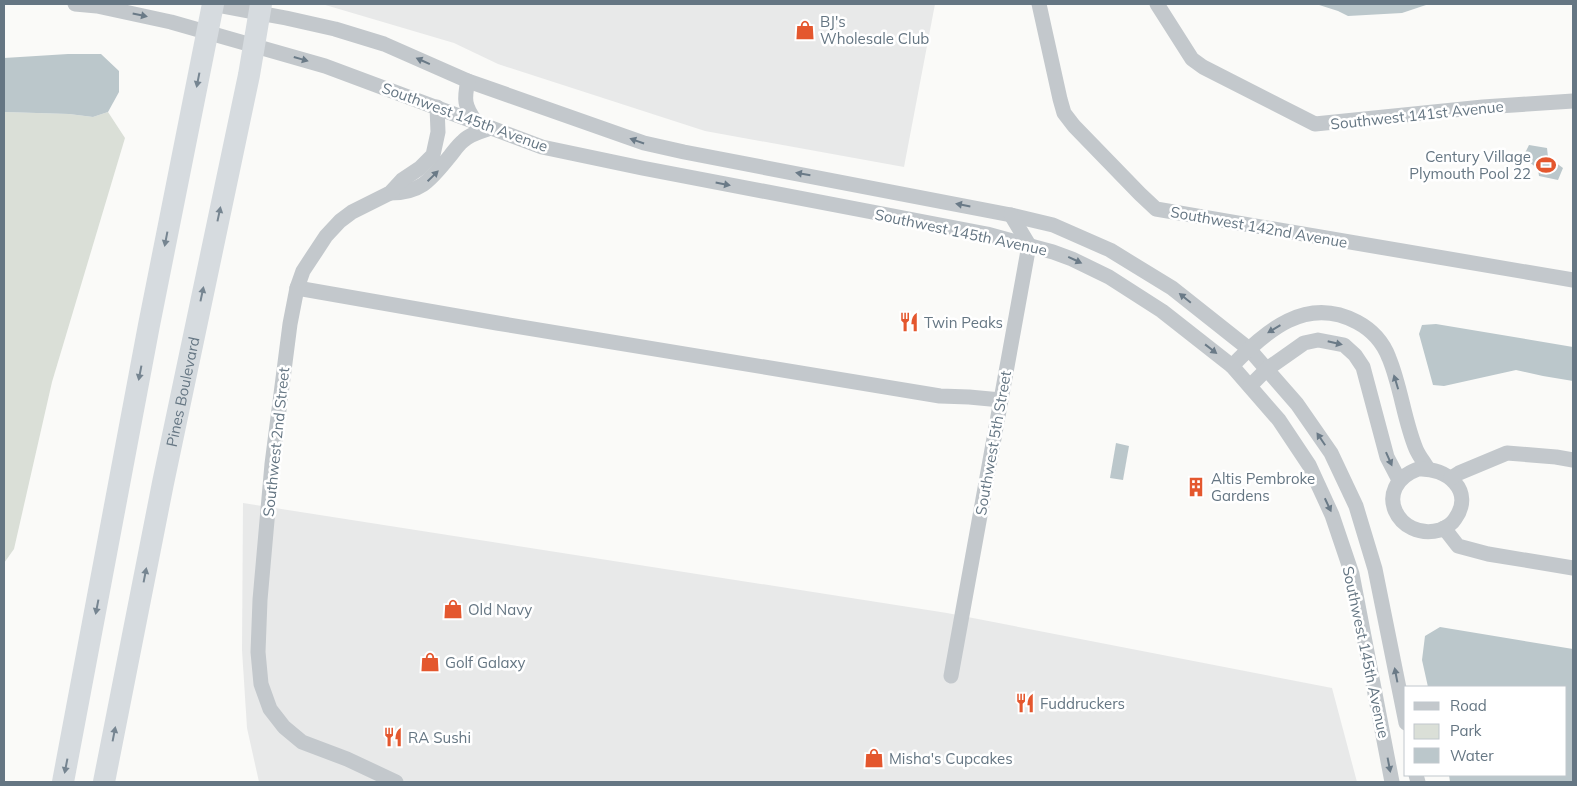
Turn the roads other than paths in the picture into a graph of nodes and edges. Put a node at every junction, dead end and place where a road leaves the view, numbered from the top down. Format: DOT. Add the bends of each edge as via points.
graph roads {
  1 [pos="75,4"];
  2 [pos="212,4"];
  3 [pos="1039,4"];
  4 [pos="1157,4"];
  5 [pos="260,8"];
  6 [pos="207,32"];
  7 [pos="254,45"];
  8 [pos="468,81"];
  9 [pos="1573,101"];
  10 [pos="437,107"];
  11 [pos="476,122"];
  12 [pos="491,128"];
  13 [pos="390,194"];
  14 [pos="1011,215"];
  15 [pos="1029,245"];
  16 [pos="1573,280"];
  17 [pos="298,288"];
  18 [pos="1249,349"];
  19 [pos="1232,366"];
  20 [pos="1267,370"];
  21 [pos="1250,386"];
  22 [pos="1001,400"];
  23 [pos="1573,460"];
  24 [pos="1428,469"];
  25 [pos="1451,478"];
  26 [pos="1400,480"];
  27 [pos="1444,528"];
  28 [pos="1573,568"];
  29 [pos="952,676"];
  30 [pos="1404,713"];
  31 [pos="63,782"];
  32 [pos="104,782"];
  33 [pos="396,782"];
  34 [pos="1392,782"];
  1 -- 6 [label="street, Southwest 145th Avenue, one-way" via="106,8"];
  2 -- 5 [label="street, Southwest 145th Avenue"];
  2 -- 6 [label="highway"];
  3 -- 16 [label="street, Southwest 142nd Avenue" via="1064,112 1156,209"];
  4 -- 9 [label="street, Southwest 141st Avenue" via="1192,59 1202,67 1315,124"];
  5 -- 7 [label="highway, Pines Boulevard"];
  8 -- 5 [label="street, Southwest 145th Avenue, one-way" via="384,44"];
  6 -- 7 [label="street, Southwest 145th Avenue"];
  6 -- 31 [label="highway, one-way"];
  7 -- 10 [label="street, Southwest 145th Avenue, one-way" via="325,66"];
  32 -- 7 [label="highway, Pines Boulevard, one-way" via="164,474"];
  8 -- 11 [label="street" via="465,103"];
  14 -- 8 [label="street, Southwest 145th Avenue, one-way" via="644,143"];
  10 -- 11 [label="street, Southwest 145th Avenue"];
  10 -- 13 [label="street, Southwest 2nd Street" via="438,132 433,155"];
  11 -- 12 [label="street, Southwest 145th Avenue"];
  13 -- 12 [label="street, Southwest 2nd Street, one-way" via="416,189 433,177 467,137"];
  12 -- 15 [label="street, Southwest 145th Avenue, one-way" via="542,147"];
  13 -- 17 [label="street, Southwest 2nd Street" via="340,221 303,271"];
  14 -- 15 [label="street"];
  18 -- 14 [label="street, Southwest 145th Avenue, one-way" via="1172,288 1110,250 1053,225"];
  15 -- 19 [label="street, Southwest 145th Avenue, one-way" via="1072,259 1109,277 1162,311"];
  15 -- 22 [label="street, Southwest 5th Street"];
  17 -- 22 [label="street" via="940,396"];
  17 -- 33 [label="street, Southwest 2nd Street" via="290,324 272,464 260,600 258,652 261,684 270,709 302,742"];
  18 -- 19 [label="street"];
  18 -- 20 [label="street, Southwest 145th Avenue"];
  24 -- 18 [label="street, one-way" via="1416,450 1389,358 1378,338 1361,325 1346,316 1307,313 1268,332"];
  19 -- 21 [label="street, Southwest 145th Avenue"];
  20 -- 21 [label="street"];
  20 -- 26 [label="street, one-way" via="1304,343 1318,340 1344,345 1362,368 1387,458"];
  30 -- 20 [label="street, Southwest 145th Avenue, one-way" via="1375,569 1356,506 1331,453 1297,404"];
  21 -- 34 [label="street, Southwest 145th Avenue, one-way" via="1279,420 1309,466 1332,514 1352,574"];
  22 -- 29 [label="street, Southwest 5th Street"];
  23 -- 25 [label="street" via="1508,453"];
  24 -- 25 [label="street"];
  24 -- 26 [label="street" via="1408,473"];
  25 -- 27 [label="street" via="1462,500 1454,522"];
  26 -- 27 [label="street" via="1392,503 1399,518 1410,528 1422,532"];
  27 -- 28 [label="street" via="1458,546"];
}
